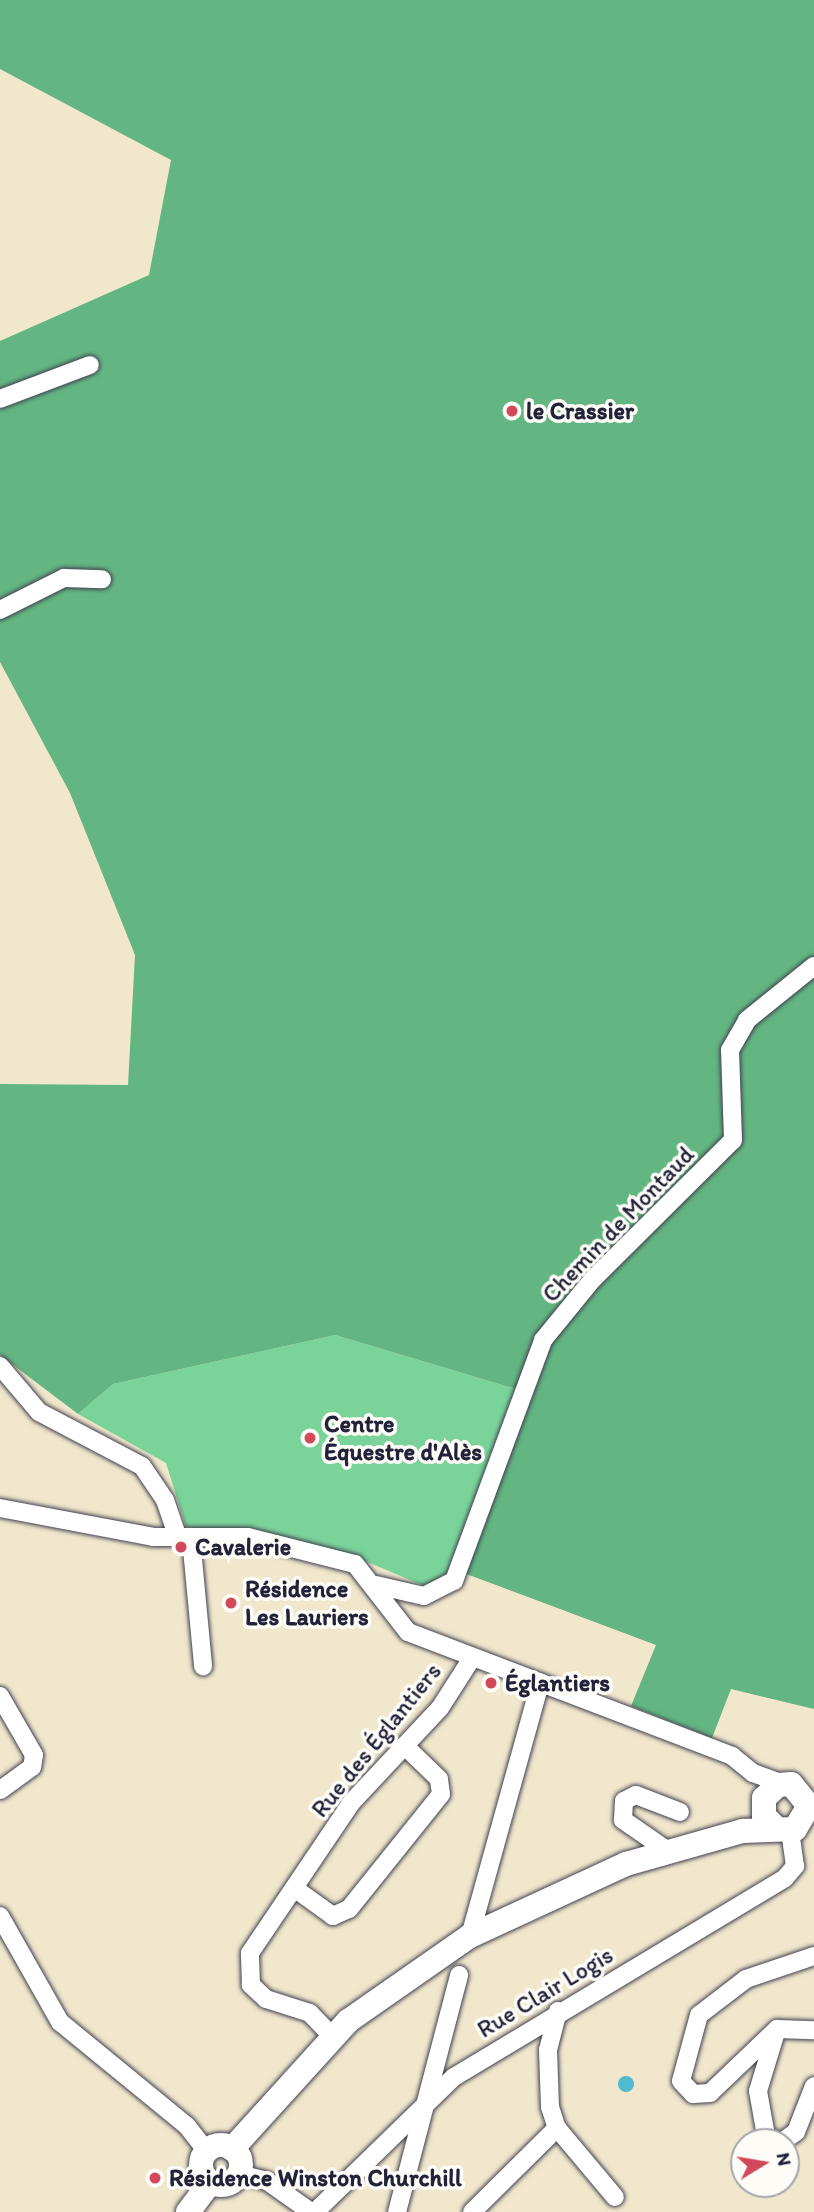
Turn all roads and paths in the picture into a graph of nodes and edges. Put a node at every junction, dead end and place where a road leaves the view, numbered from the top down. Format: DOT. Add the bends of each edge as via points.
graph roads {
  1 [pos="90,365"];
  2 [pos="0,399"];
  3 [pos="102,579"];
  4 [pos="0,610"];
  5 [pos="814,966"];
  6 [pos="0,1366"];
  7 [pos="0,1508"];
  8 [pos="185,1538"];
  9 [pos="376,1585"];
  10 [pos="472,1658"];
  11 [pos="204,1666"];
  12 [pos="540,1683"];
  13 [pos="0,1696"];
  14 [pos="407,1748"];
  15 [pos="753,1773"];
  16 [pos="785,1784"];
  17 [pos="0,1790"];
  18 [pos="680,1812"];
  19 [pos="792,1813"];
  20 [pos="668,1851"];
  21 [pos="294,1888"];
  22 [pos="2,1925"];
  23 [pos="470,1936"];
  24 [pos="814,1956"];
  25 [pos="459,1975"];
  26 [pos="558,2011"];
  27 [pos="777,2029"];
  28 [pos="814,2029"];
  29 [pos="332,2036"];
  30 [pos="814,2086"];
  31 [pos="426,2101"];
  32 [pos="557,2128"];
  33 [pos="765,2128"];
  34 [pos="798,2128"];
  35 [pos="232,2149"];
  36 [pos="207,2152"];
  37 [pos="239,2174"];
  38 [pos="211,2182"];
  39 [pos="615,2197"];
  40 [pos="188,2212"];
  41 [pos="313,2212"];
  42 [pos="397,2212"];
  43 [pos="472,2212"];
  1 -- 2 [label="street"];
  3 -- 4 [label="street" via="64,578"];
  5 -- 9 [label="street, Chemin de Montaud" via="747,1020 730,1050 733,1140 593,1279 543,1340 454,1581 424,1595"];
  6 -- 8 [label="street" via="39,1412 142,1466"];
  7 -- 8 [label="street" via="109,1532"];
  8 -- 9 [label="street" via="248,1538 355,1564"];
  8 -- 11 [label="street"];
  9 -- 10 [label="street" via="408,1632"];
  10 -- 12 [label="street"];
  10 -- 14 [label="street, Rue des Églantiers"];
  12 -- 15 [label="street" via="732,1756"];
  12 -- 23 [label="street"];
  13 -- 17 [label="street" via="34,1755 32,1767"];
  14 -- 21 [label="street, Rue des Églantiers" via="351,1803"];
  14 -- 21 [label="street" via="439,1779 441,1794 349,1909 333,1916"];
  15 -- 16 [label="street"];
  15 -- 19 [label="street, Rue Clair Logis"];
  16 -- 19 [label="main road"];
  18 -- 20 [label="street" via="636,1795 624,1801 623,1820"];
  19 -- 20 [label="main road"];
  19 -- 26 [label="street, Rue Clair Logis" via="794,1866 785,1878"];
  20 -- 23 [label="main road" via="581,1880"];
  21 -- 29 [label="street, Rue des Églantiers" via="250,1954 247,1976 266,1999 310,2013"];
  22 -- 36 [label="street" via="60,2022 187,2126"];
  23 -- 29 [label="main road"];
  24 -- 27 [label="street" via="746,1979 699,2015 681,2081 693,2094 726,2081"];
  25 -- 31 [label="street"];
  26 -- 31 [label="street, Rue Clair Logis"];
  26 -- 32 [label="street" via="547,2091"];
  27 -- 28 [label="street"];
  27 -- 33 [label="street" via="758,2091"];
  29 -- 35 [label="main road"];
  30 -- 34 [label="street"];
  31 -- 41 [label="street, Rue Clair Logis"];
  31 -- 42 [label="street"];
  32 -- 39 [label="street"];
  32 -- 43 [label="street"];
  35 -- 36 [label="main road"];
  35 -- 37 [label="main road"];
  36 -- 38 [label="main road" via="202,2168"];
  37 -- 38 [label="main road" via="227,2184"];
  37 -- 41 [label="street" via="267,2181"];
  38 -- 40 [label="main road"];
}
